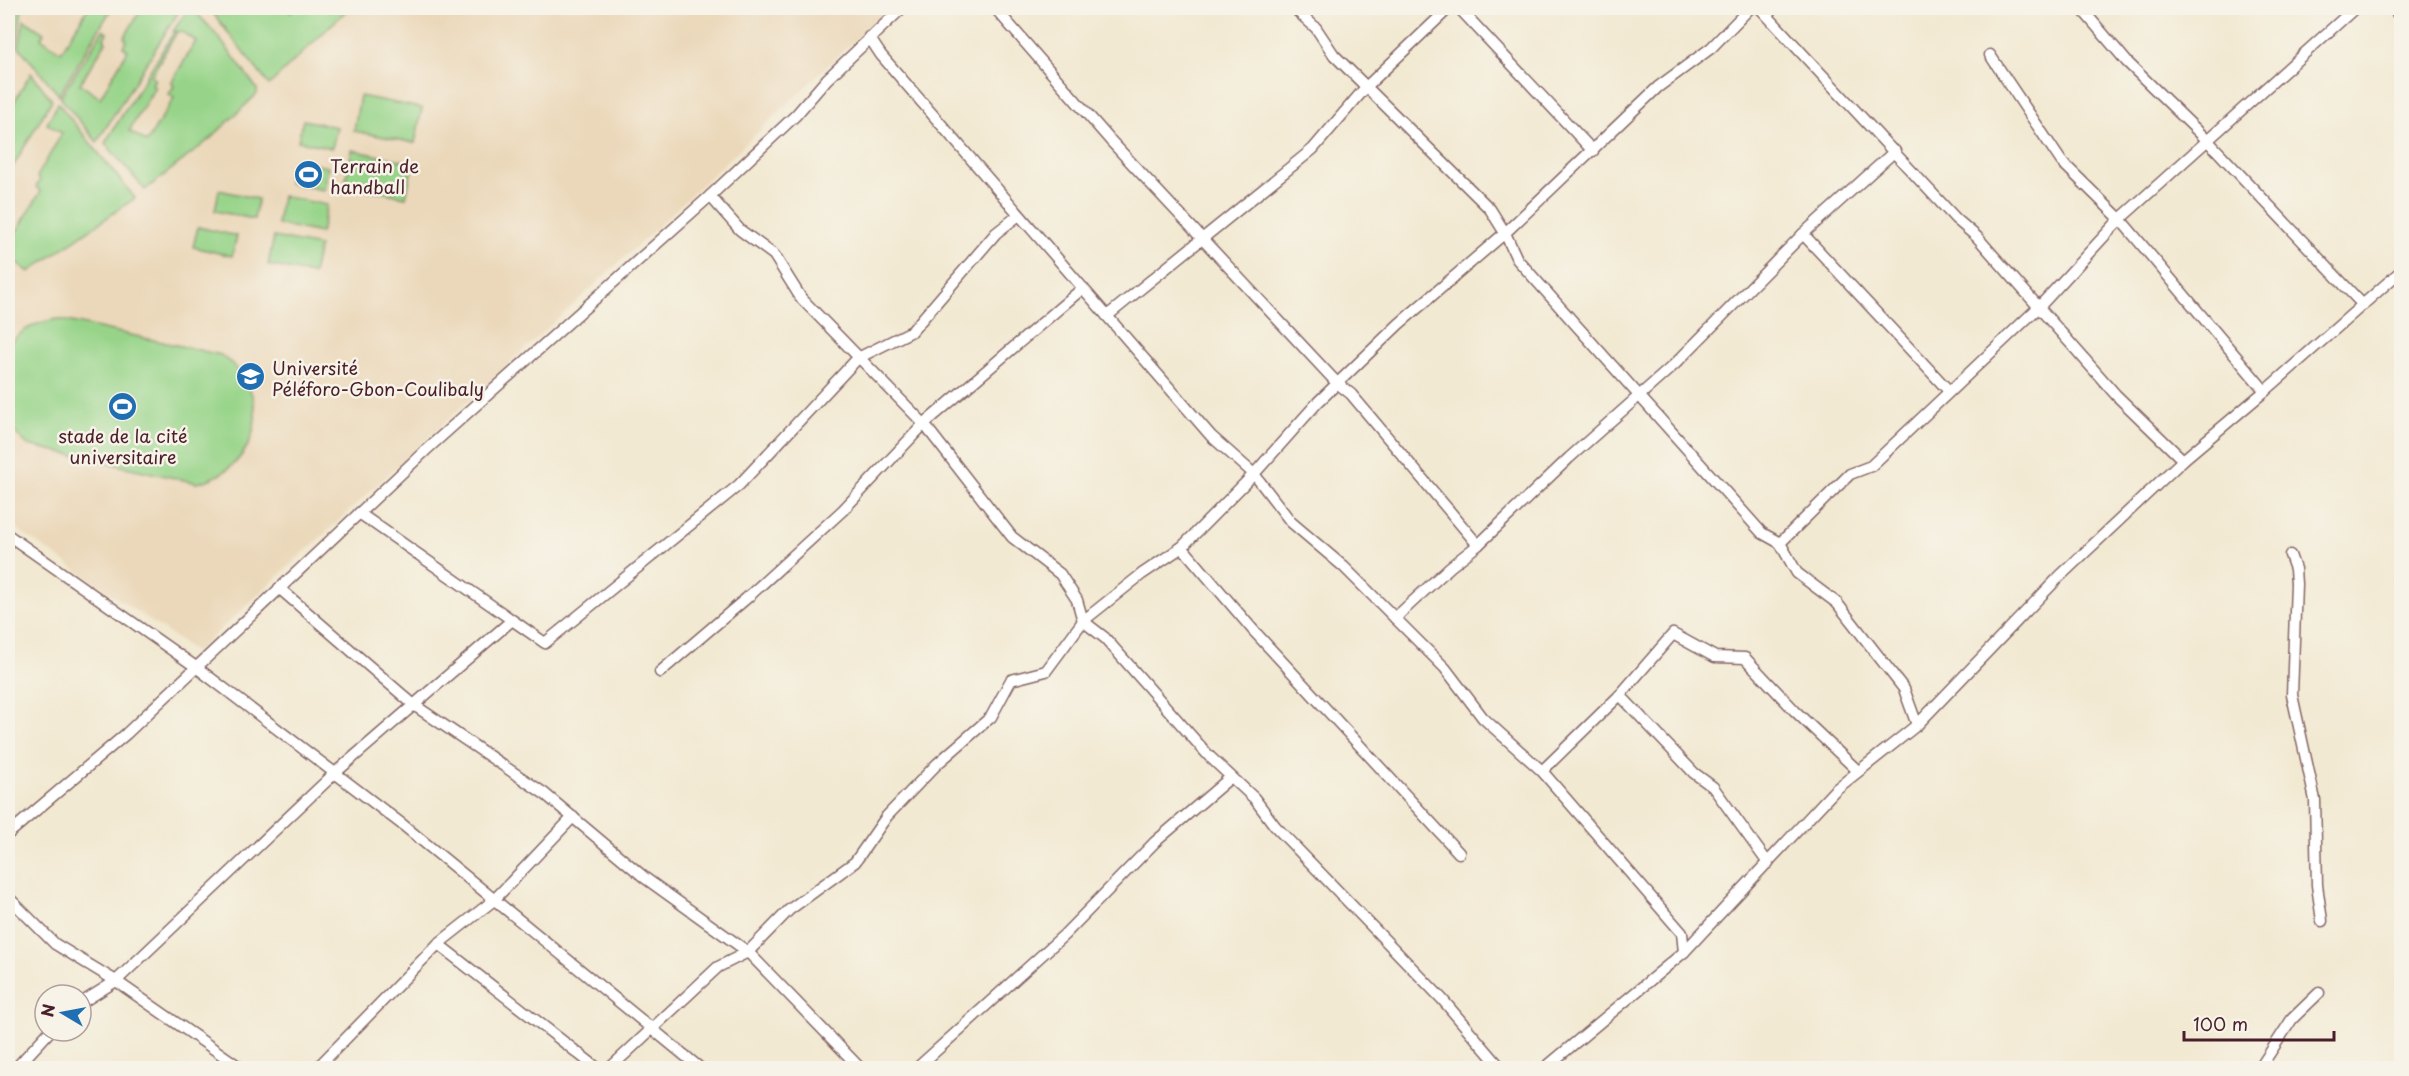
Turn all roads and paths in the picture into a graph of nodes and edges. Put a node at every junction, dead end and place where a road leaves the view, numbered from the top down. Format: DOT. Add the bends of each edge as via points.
graph roads {
  1 [pos="902,8"];
  2 [pos="995,8"];
  3 [pos="1294,8"];
  4 [pos="1449,8"];
  5 [pos="1459,8"];
  6 [pos="1750,8"];
  7 [pos="1760,8"];
  8 [pos="2080,8"];
  9 [pos="2355,8"];
  10 [pos="2392,8"];
  11 [pos="2402,18"];
  12 [pos="869,37"];
  13 [pos="1990,55"];
  14 [pos="1366,87"];
  15 [pos="2208,141"];
  16 [pos="1593,151"];
  17 [pos="1895,151"];
  18 [pos="710,196"];
  19 [pos="1019,215"];
  20 [pos="2120,219"];
  21 [pos="1505,233"];
  22 [pos="1803,234"];
  23 [pos="1203,240"];
  24 [pos="2402,270"];
  25 [pos="1083,288"];
  26 [pos="2363,305"];
  27 [pos="2039,307"];
  28 [pos="1107,316"];
  29 [pos="858,358"];
  30 [pos="1337,383"];
  31 [pos="1948,390"];
  32 [pos="2265,391"];
  33 [pos="1638,395"];
  34 [pos="924,424"];
  35 [pos="2183,460"];
  36 [pos="1254,474"];
  37 [pos="359,513"];
  38 [pos="8,535"];
  39 [pos="1780,543"];
  40 [pos="1478,546"];
  41 [pos="1182,547"];
  42 [pos="2290,555"];
  43 [pos="279,588"];
  44 [pos="1395,618"];
  45 [pos="511,621"];
  46 [pos="1083,621"];
  47 [pos="196,667"];
  48 [pos="660,672"];
  49 [pos="1620,695"];
  50 [pos="414,705"];
  51 [pos="1917,725"];
  52 [pos="1542,771"];
  53 [pos="1858,771"];
  54 [pos="335,773"];
  55 [pos="1231,777"];
  56 [pos="573,817"];
  57 [pos="8,834"];
  58 [pos="1459,853"];
  59 [pos="1768,864"];
  60 [pos="8,897"];
  61 [pos="494,900"];
  62 [pos="2322,921"];
  63 [pos="438,944"];
  64 [pos="748,952"];
  65 [pos="1684,952"];
  66 [pos="116,981"];
  67 [pos="2319,993"];
  68 [pos="93,995"];
  69 [pos="650,1029"];
  70 [pos="39,1043"];
  71 [pos="16,1068"];
  72 [pos="241,1068"];
  73 [pos="317,1068"];
  74 [pos="597,1068"];
  75 [pos="610,1068"];
  76 [pos="700,1068"];
  77 [pos="860,1068"];
  78 [pos="917,1068"];
  79 [pos="1501,1068"];
  80 [pos="1545,1068"];
  81 [pos="2260,1068"];
  1 -- 12 [label="street"];
  2 -- 23 [label="street"];
  3 -- 14 [label="street"];
  4 -- 14 [label="street"];
  5 -- 16 [label="street"];
  6 -- 16 [label="street" via="1711,48 1658,87"];
  7 -- 17 [label="street"];
  8 -- 15 [label="street" via="2127,62"];
  9 -- 15 [label="street"];
  10 -- 11 [label="street"];
  12 -- 18 [label="street" via="796,115"];
  12 -- 19 [label="street"];
  13 -- 20 [label="street" via="2061,162"];
  14 -- 21 [label="street" via="1490,209"];
  14 -- 23 [label="street" via="1313,149"];
  15 -- 20 [label="street"];
  15 -- 26 [label="street"];
  16 -- 21 [label="street"];
  17 -- 22 [label="street"];
  17 -- 27 [label="street"];
  18 -- 29 [label="street" via="740,230 774,255 801,298"];
  18 -- 37 [label="street"];
  19 -- 25 [label="street"];
  19 -- 29 [label="street" via="996,233 912,331"];
  20 -- 27 [label="street"];
  20 -- 32 [label="street"];
  21 -- 30 [label="street"];
  21 -- 33 [label="street" via="1517,259"];
  22 -- 31 [label="street"];
  22 -- 33 [label="street" via="1676,363"];
  23 -- 28 [label="street"];
  23 -- 30 [label="street"];
  24 -- 26 [label="street"];
  25 -- 28 [label="street"];
  25 -- 34 [label="street"];
  26 -- 32 [label="street"];
  27 -- 31 [label="street"];
  27 -- 35 [label="street" via="2116,395"];
  28 -- 36 [label="street" via="1211,436"];
  29 -- 34 [label="street"];
  29 -- 45 [label="street" via="739,485 545,644"];
  30 -- 36 [label="street"];
  30 -- 40 [label="street" via="1351,394"];
  31 -- 39 [label="street" via="1871,466 1850,474"];
  32 -- 35 [label="street"];
  33 -- 39 [label="street" via="1762,533"];
  33 -- 40 [label="street"];
  34 -- 46 [label="street" via="1012,537 1060,574 1077,600"];
  34 -- 48 [label="street" via="843,510"];
  35 -- 51 [label="street" via="2060,576"];
  36 -- 41 [label="street"];
  36 -- 44 [label="street" via="1291,522"];
  37 -- 43 [label="street"];
  37 -- 45 [label="street"];
  38 -- 47 [label="street"];
  39 -- 51 [label="street" via="1797,573 1837,603 1904,689"];
  40 -- 44 [label="street"];
  41 -- 46 [label="street"];
  41 -- 58 [label="street" via="1253,630"];
  42 -- 62 [label="street" via="2296,584 2292,695 2315,800"];
  43 -- 47 [label="street"];
  43 -- 50 [label="street"];
  44 -- 52 [label="street" via="1445,668 1483,718"];
  45 -- 50 [label="street"];
  46 -- 55 [label="street" via="1104,638"];
  46 -- 64 [label="street" via="1046,671 1011,680 991,717 887,816 855,862 789,910"];
  47 -- 54 [label="street"];
  47 -- 57 [label="street" via="126,734"];
  49 -- 52 [label="street"];
  49 -- 53 [label="street" via="1673,634 1715,657 1746,658"];
  49 -- 59 [label="street" via="1694,773 1713,787"];
  50 -- 54 [label="street"];
  50 -- 56 [label="street"];
  51 -- 53 [label="street"];
  52 -- 65 [label="street" via="1682,933"];
  53 -- 59 [label="street" via="1835,790"];
  54 -- 61 [label="street"];
  54 -- 66 [label="street"];
  55 -- 78 [label="street" via="1155,842 1064,936"];
  55 -- 79 [label="street" via="1442,999"];
  56 -- 61 [label="street"];
  56 -- 64 [label="street" via="645,878"];
  59 -- 65 [label="street"];
  60 -- 66 [label="street" via="55,944"];
  61 -- 63 [label="street"];
  61 -- 69 [label="street"];
  63 -- 73 [label="street"];
  63 -- 74 [label="street"];
  64 -- 69 [label="street" via="718,967"];
  64 -- 77 [label="street"];
  65 -- 80 [label="street"];
  66 -- 68 [label="street"];
  66 -- 72 [label="street"];
  67 -- 81 [label="street" via="2282,1032"];
  69 -- 75 [label="street"];
  69 -- 76 [label="street"];
  70 -- 71 [label="street"];
}
